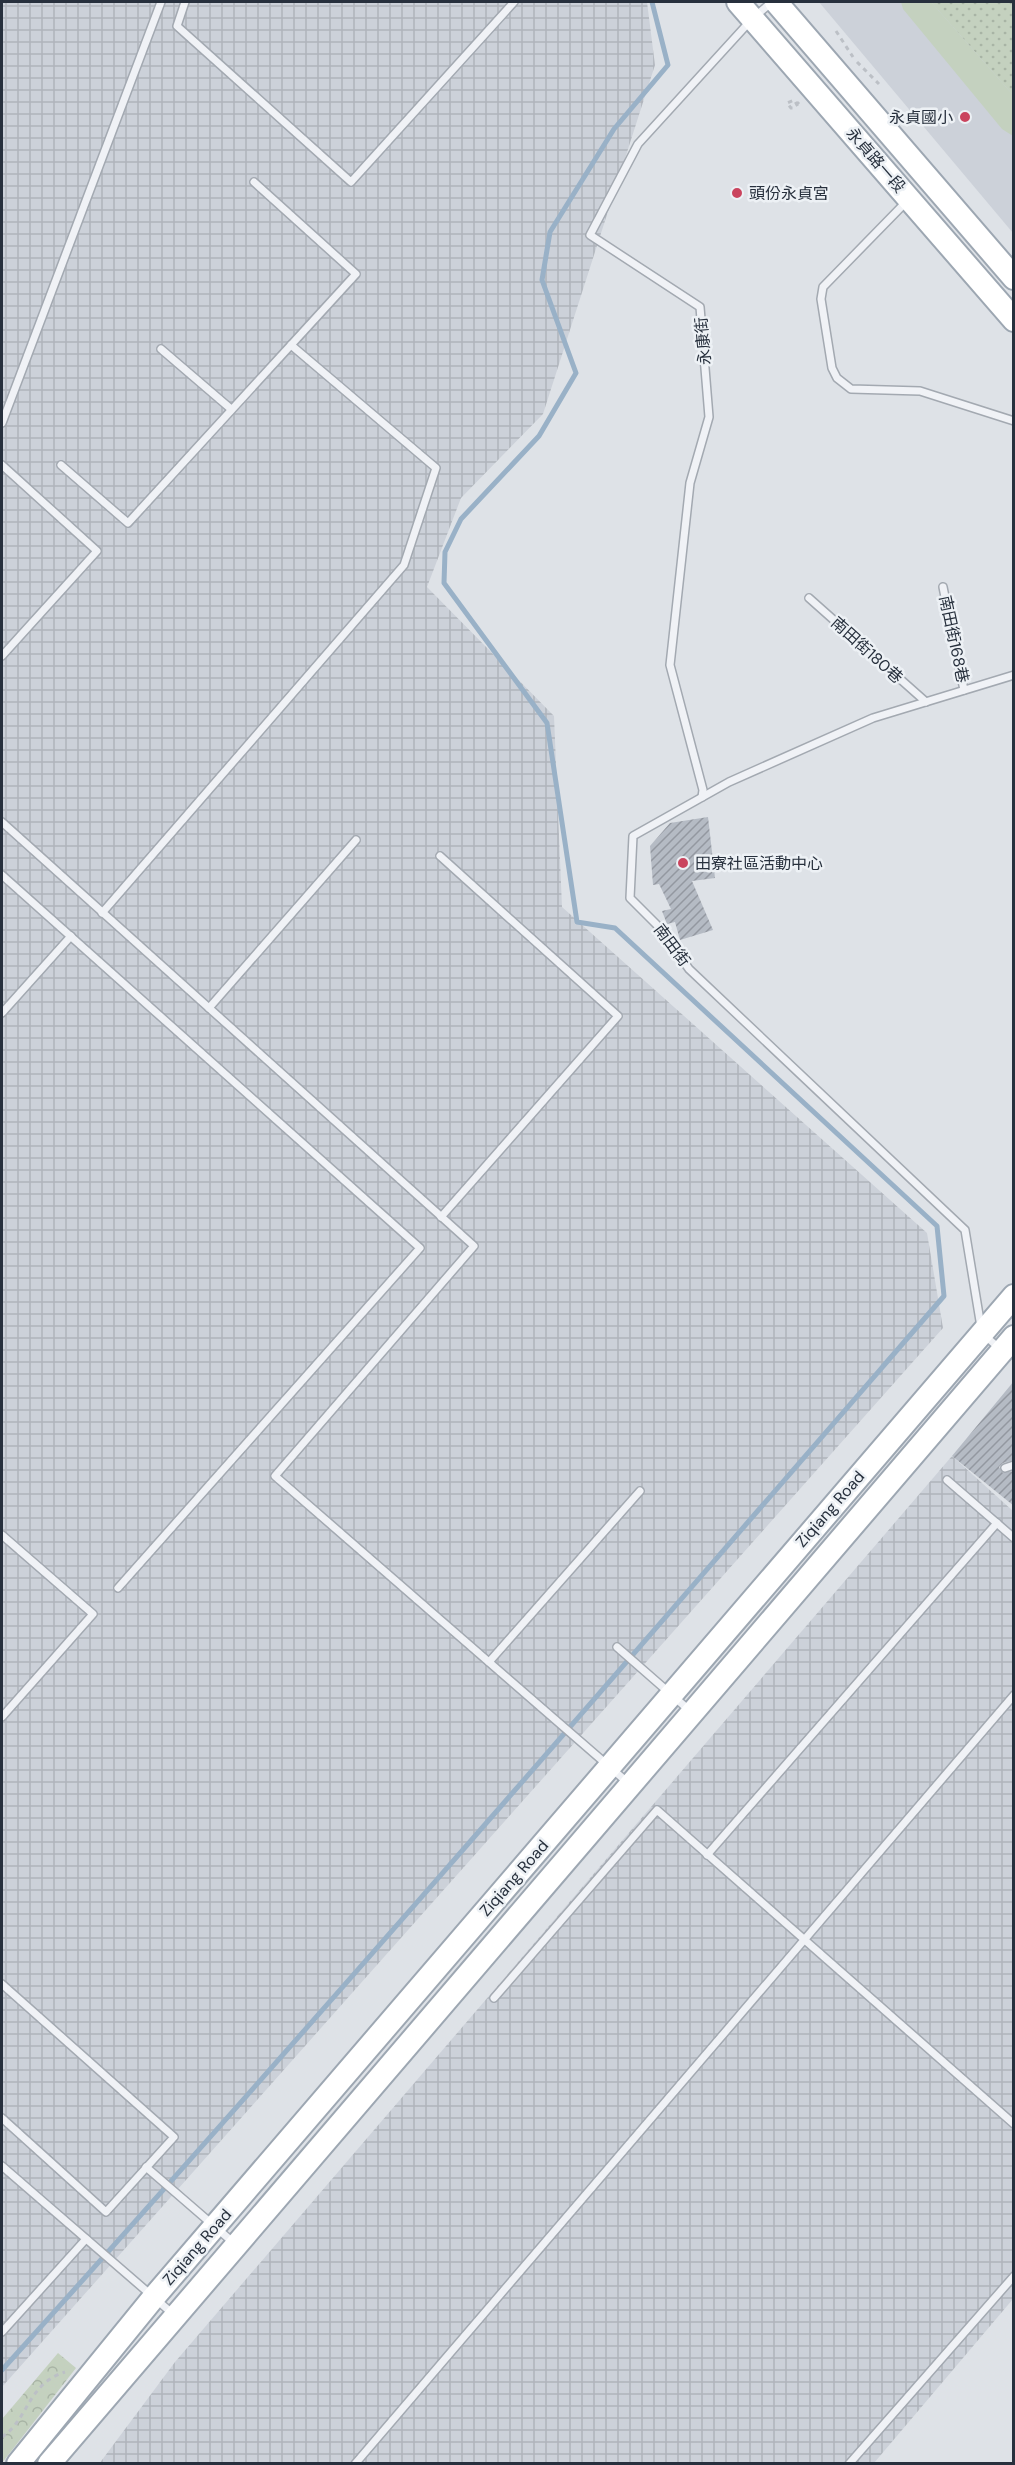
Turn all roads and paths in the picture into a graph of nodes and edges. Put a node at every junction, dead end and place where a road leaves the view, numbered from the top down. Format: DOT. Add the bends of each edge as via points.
graph roads {
  1 [pos="161,2"];
  2 [pos="185,2"];
  3 [pos="513,2"];
  4 [pos="738,2"];
  5 [pos="774,2"];
  6 [pos="753,18"];
  7 [pos="836,31"];
  8 [pos="879,84"];
  9 [pos="799,102"];
  10 [pos="799,108"];
  11 [pos="254,182"];
  12 [pos="909,199"];
  13 [pos="1014,278"];
  14 [pos="1010,307"];
  15 [pos="291,345"];
  16 [pos="161,349"];
  17 [pos="231,410"];
  18 [pos="1014,421"];
  19 [pos="2,423"];
  20 [pos="2,465"];
  21 [pos="61,465"];
  22 [pos="943,587"];
  23 [pos="809,598"];
  24 [pos="2,656"];
  25 [pos="1014,675"];
  26 [pos="964,690"];
  27 [pos="926,702"];
  28 [pos="702,797"];
  29 [pos="2,822"];
  30 [pos="356,840"];
  31 [pos="440,855"];
  32 [pos="2,875"];
  33 [pos="102,913"];
  34 [pos="71,936"];
  35 [pos="209,1008"];
  36 [pos="2,1013"];
  37 [pos="441,1217"];
  38 [pos="1014,1296"];
  39 [pos="982,1333"];
  40 [pos="1008,1344"];
  41 [pos="1014,1465"];
  42 [pos="1005,1468"];
  43 [pos="947,1480"];
  44 [pos="640,1491"];
  45 [pos="997,1523"];
  46 [pos="2,1535"];
  47 [pos="1014,1538"];
  48 [pos="118,1588"];
  49 [pos="617,1647"];
  50 [pos="489,1662"];
  51 [pos="670,1695"];
  52 [pos="1014,1695"];
  53 [pos="691,1712"];
  54 [pos="2,1717"];
  55 [pos="608,1769"];
  56 [pos="629,1784"];
  57 [pos="707,1855"];
  58 [pos="803,1940"];
  59 [pos="2,1984"];
  60 [pos="494,1998"];
  61 [pos="2,2118"];
  62 [pos="1014,2124"];
  63 [pos="2,2166"];
  64 [pos="146,2167"];
  65 [pos="214,2227"];
  66 [pos="84,2237"];
  67 [pos="235,2245"];
  68 [pos="1014,2276"];
  69 [pos="154,2297"];
  70 [pos="174,2315"];
  71 [pos="2,2332"];
  72 [pos="65,2372"];
  73 [pos="2,2437"];
  74 [pos="18,2463"];
  75 [pos="49,2463"];
  76 [pos="355,2463"];
  77 [pos="849,2463"];
  1 -- 19 [label="lane"];
  2 -- 3 [label="lane" via="177,26 351,182"];
  4 -- 6 [label="main road, 永貞路一段"];
  5 -- 6 [label="lane, 永康街"];
  5 -- 13 [label="main road, 永貞路一段"];
  6 -- 12 [label="main road, 永貞路一段"];
  6 -- 28 [label="lane, 永康街" via="638,144 590,234 700,307 709,417 690,483 670,665"];
  7 -- 8 [label="path" via="854,60"];
  9 -- 10 [label="path" via="793,108 787,103 794,100 795,101 795,102"];
  11 -- 15 [label="lane" via="356,274"];
  12 -- 14 [label="main road, 永貞路一段"];
  12 -- 18 [label="lane" via="823,287 821,299 832,368 837,378 851,389 920,392"];
  15 -- 17 [label="lane"];
  15 -- 33 [label="lane" via="436,468 404,565"];
  16 -- 17 [label="lane"];
  17 -- 21 [label="lane" via="128,523"];
  20 -- 24 [label="lane" via="97,550"];
  22 -- 26 [label="lane, 南田街168巷"];
  23 -- 27 [label="lane, 南田街180巷"];
  25 -- 26 [label="lane, 南田街"];
  26 -- 27 [label="lane, 南田街"];
  27 -- 28 [label="lane, 南田街" via="873,718"];
  28 -- 39 [label="lane, 南田街" via="633,836 630,898 660,928 689,969 965,1230"];
  29 -- 33 [label="lane"];
  30 -- 35 [label="lane"];
  31 -- 37 [label="lane" via="618,1016"];
  32 -- 34 [label="lane"];
  33 -- 35 [label="lane"];
  34 -- 36 [label="lane"];
  34 -- 48 [label="lane" via="420,1248"];
  35 -- 37 [label="lane"];
  37 -- 50 [label="lane" via="474,1246 275,1476"];
  38 -- 39 [label="main road, Ziqiang Road"];
  39 -- 40 [label="lane"];
  39 -- 51 [label="main road, Ziqiang Road"];
  40 -- 53 [label="main road, Ziqiang Road"];
  41 -- 42 [label="lane"];
  43 -- 45 [label="lane"];
  44 -- 50 [label="lane"];
  45 -- 47 [label="lane"];
  45 -- 57 [label="lane"];
  46 -- 54 [label="lane" via="93,1614"];
  49 -- 51 [label="lane"];
  50 -- 55 [label="lane"];
  51 -- 53 [label="lane"];
  51 -- 55 [label="main road, Ziqiang Road"];
  52 -- 58 [label="lane"];
  53 -- 56 [label="main road, Ziqiang Road"];
  55 -- 56 [label="lane"];
  55 -- 65 [label="main road, Ziqiang Road"];
  56 -- 67 [label="main road, Ziqiang Road"];
  57 -- 58 [label="lane"];
  57 -- 60 [label="lane" via="657,1810"];
  58 -- 62 [label="lane"];
  58 -- 76 [label="lane"];
  59 -- 64 [label="lane" via="174,2136"];
  61 -- 64 [label="lane" via="106,2212"];
  63 -- 66 [label="lane"];
  64 -- 65 [label="lane"];
  65 -- 67 [label="lane"];
  65 -- 69 [label="main road, Ziqiang Road"];
  66 -- 69 [label="lane"];
  66 -- 71 [label="lane"];
  67 -- 70 [label="main road, Ziqiang Road"];
  68 -- 77 [label="lane"];
  69 -- 70 [label="lane"];
  69 -- 74 [label="main road, Ziqiang Road"];
  70 -- 75 [label="main road, Ziqiang Road"];
  72 -- 73 [label="path" via="48,2377 12,2430"];
}
